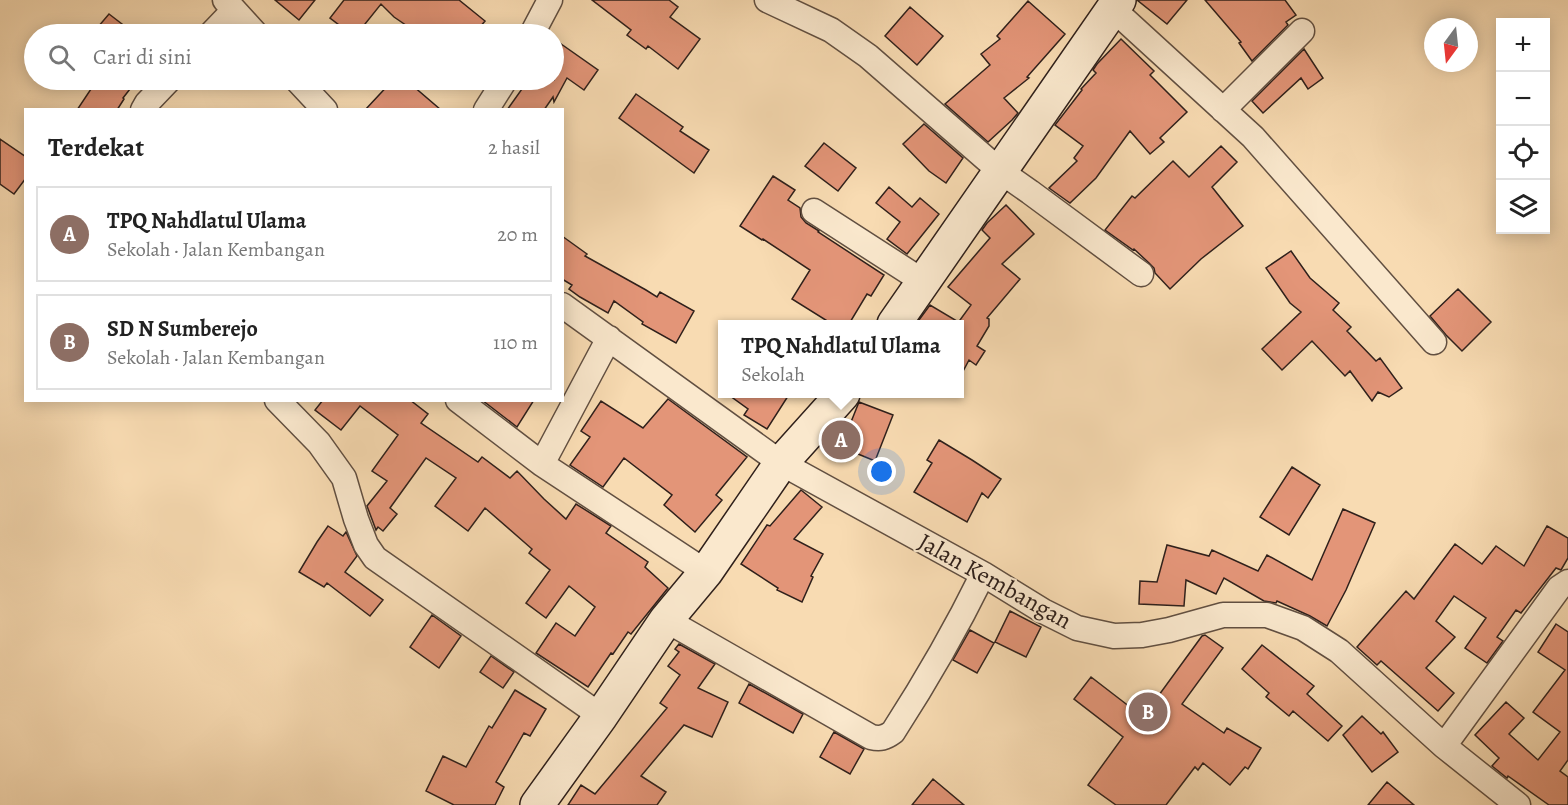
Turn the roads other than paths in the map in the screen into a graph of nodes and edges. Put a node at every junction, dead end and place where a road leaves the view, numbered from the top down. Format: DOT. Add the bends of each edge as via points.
graph roads {
  1 [pos="550,0"];
  2 [pos="767,0"];
  3 [pos="230,5"];
  4 [pos="1116,5"];
  5 [pos="218,24"];
  6 [pos="247,24"];
  7 [pos="537,24"];
  8 [pos="1302,31"];
  9 [pos="160,90"];
  10 [pos="306,90"];
  11 [pos="499,90"];
  12 [pos="144,108"];
  13 [pos="323,108"];
  14 [pos="487,108"];
  15 [pos="1223,110"];
  16 [pos="1000,171"];
  17 [pos="814,211"];
  18 [pos="1141,274"];
  19 [pos="924,282"];
  20 [pos="564,306"];
  21 [pos="897,320"];
  22 [pos="609,338"];
  23 [pos="1434,342"];
  24 [pos="839,398"];
  25 [pos="279,402"];
  26 [pos="461,402"];
  27 [pos="781,463"];
  28 [pos="542,464"];
  29 [pos="706,572"];
  30 [pos="983,574"];
  31 [pos="1568,582"];
  32 [pos="666,620"];
  33 [pos="601,716"];
  34 [pos="1444,746"];
  35 [pos="537,805"];
  36 [pos="1518,805"];
  1 -- 7 [label="street"];
  2 -- 16 [label="street" via="831,30 868,56"];
  3 -- 5 [label="street"];
  3 -- 6 [label="street"];
  4 -- 15 [label="street"];
  4 -- 16 [label="street"];
  8 -- 15 [label="street"];
  9 -- 12 [label="street"];
  10 -- 13 [label="street"];
  11 -- 14 [label="street"];
  15 -- 23 [label="street" via="1253,137"];
  16 -- 18 [label="street"];
  16 -- 19 [label="street"];
  17 -- 19 [label="street"];
  19 -- 21 [label="street"];
  20 -- 22 [label="street, Jalan Kembangan"];
  22 -- 27 [label="street, Jalan Kembangan"];
  22 -- 28 [label="street"];
  24 -- 27 [label="street"];
  25 -- 33 [label="street" via="319,443 344,477 356,519 375,558"];
  26 -- 28 [label="street"];
  27 -- 29 [label="street"];
  27 -- 30 [label="street, Jalan Kembangan"];
  28 -- 29 [label="street"];
  29 -- 32 [label="street"];
  30 -- 32 [label="street" via="937,660 893,732 886,737 871,737"];
  30 -- 34 [label="street, Jalan Kembangan" via="1077,628 1114,636 1160,632 1222,615 1267,615 1303,628 1339,651"];
  31 -- 34 [label="street" via="1559,588"];
  32 -- 33 [label="street"];
  33 -- 35 [label="street"];
  34 -- 36 [label="street, Jalan Kembangan"];
}
